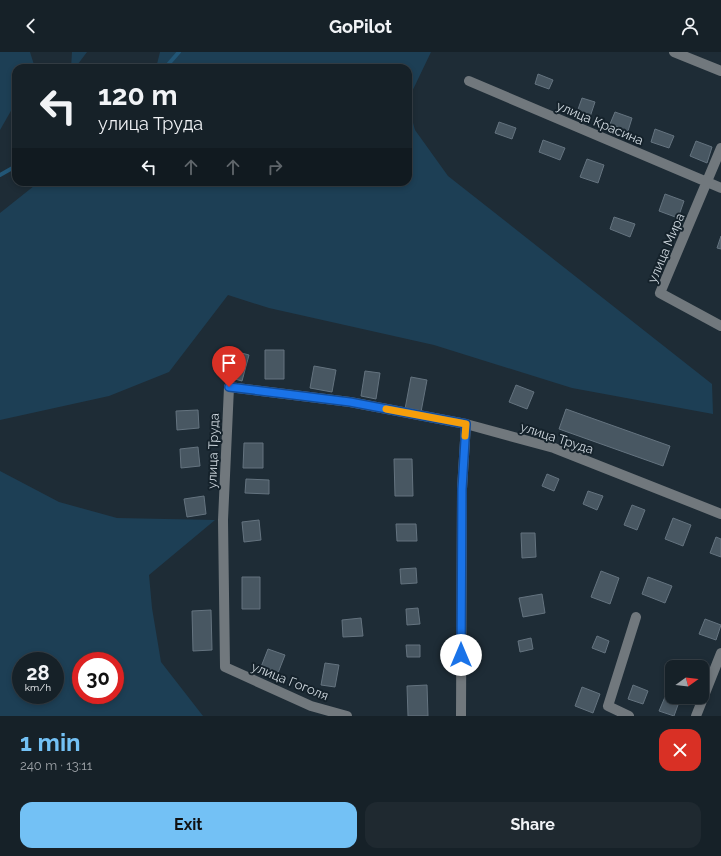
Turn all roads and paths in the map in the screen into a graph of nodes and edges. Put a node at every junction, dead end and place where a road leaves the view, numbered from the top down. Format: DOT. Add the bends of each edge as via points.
graph roads {
  1 [pos="674,52"];
  2 [pos="721,71"];
  3 [pos="469,81"];
  4 [pos="721,148"];
  5 [pos="708,183"];
  6 [pos="721,188"];
  7 [pos="721,326"];
  8 [pos="466,424"];
  9 [pos="721,514"];
  10 [pos="636,617"];
  11 [pos="721,653"];
  12 [pos="225,667"];
  13 [pos="347,716"];
  14 [pos="461,716"];
  15 [pos="629,716"];
  16 [pos="696,716"];
  1 -- 2 [label="street"];
  3 -- 5 [label="street, улица Красина"];
  4 -- 5 [label="street, улица Мира"];
  5 -- 6 [label="street, улица Красина"];
  5 -- 7 [label="street, улица Мира" via="660,293"];
  8 -- 9 [label="street, улица Труда" via="554,448"];
  8 -- 12 [label="street, улица Труда" via="350,402 229,387 223,520"];
  8 -- 14 [label="street" via="462,489"];
  10 -- 15 [label="street" via="608,706"];
  11 -- 16 [label="street"];
  12 -- 13 [label="street, улица Гоголя" via="311,706"];
}
